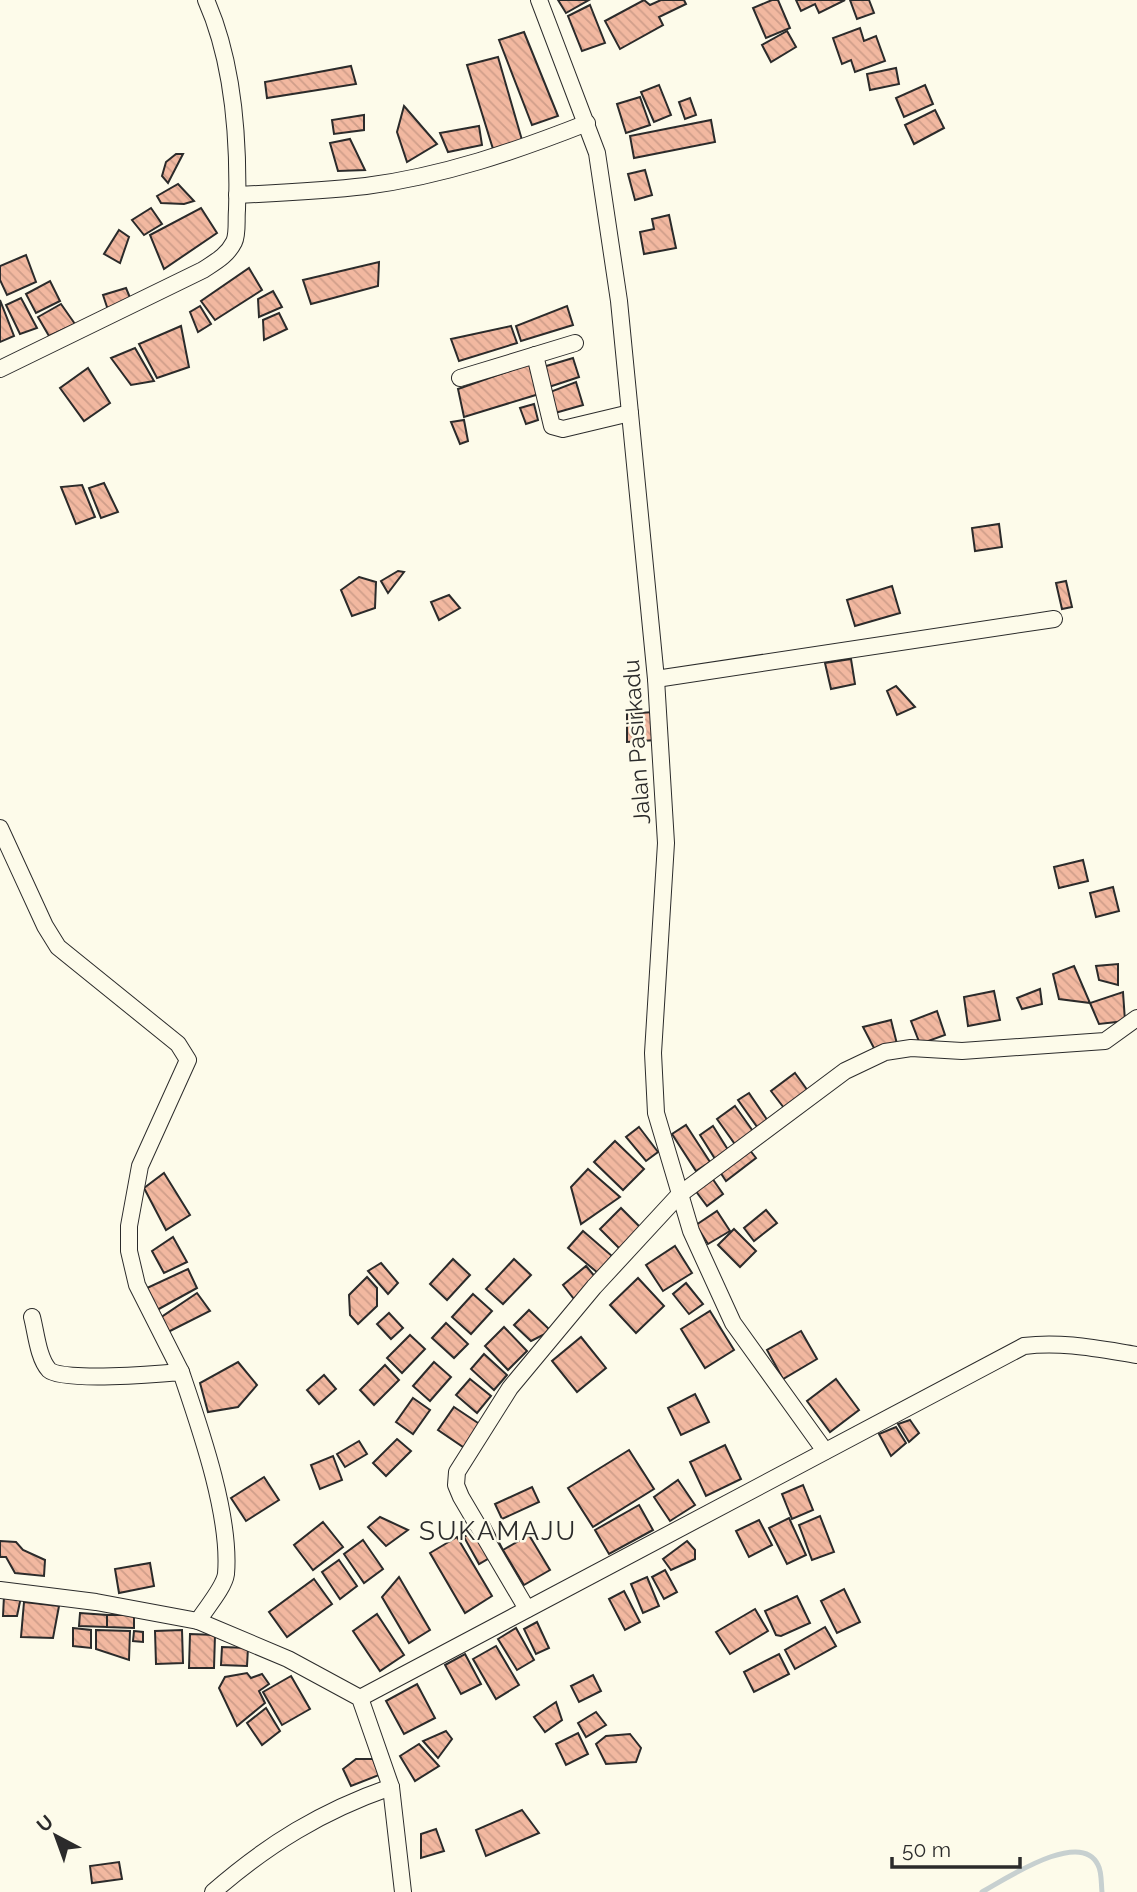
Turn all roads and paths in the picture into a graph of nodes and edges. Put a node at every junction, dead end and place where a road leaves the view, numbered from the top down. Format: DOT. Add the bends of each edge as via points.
graph roads {
  1 [pos="206,0"];
  2 [pos="539,0"];
  3 [pos="587,123"];
  4 [pos="237,195"];
  5 [pos="575,343"];
  6 [pos="535,355"];
  7 [pos="0,369"];
  8 [pos="460,378"];
  9 [pos="630,413"];
  10 [pos="1054,619"];
  11 [pos="656,679"];
  12 [pos="0,828"];
  13 [pos="1137,1018"];
  14 [pos="679,1195"];
  15 [pos="32,1317"];
  16 [pos="1137,1355"];
  17 [pos="181,1373"];
  18 [pos="825,1451"];
  19 [pos="0,1590"];
  20 [pos="527,1609"];
  21 [pos="198,1620"];
  22 [pos="360,1698"];
  23 [pos="391,1787"];
  24 [pos="213,1892"];
  25 [pos="403,1892"];
  1 -- 4 [label="street" via="218,26 229,84"];
  2 -- 3 [label="street, Jalan Pasirkadu"];
  3 -- 4 [label="street" via="520,149 419,176 367,186"];
  3 -- 9 [label="street, Jalan Pasirkadu" via="597,153 619,301"];
  4 -- 7 [label="street" via="236,240 225,256"];
  5 -- 6 [label="street"];
  6 -- 8 [label="street"];
  6 -- 9 [label="street" via="548,419 554,428"];
  9 -- 11 [label="street, Jalan Pasirkadu"];
  10 -- 11 [label="street"];
  11 -- 14 [label="street, Jalan Pasirkadu" via="666,843 653,1053 656,1113"];
  12 -- 17 [label="street" via="58,947 178,1044 188,1060 140,1166 129,1226 137,1285"];
  13 -- 14 [label="street" via="1105,1041 999,1050 911,1048 886,1052 845,1071"];
  14 -- 18 [label="street, Jalan Pasirkadu" via="733,1323"];
  14 -- 20 [label="street" via="510,1388 457,1472 461,1497"];
  15 -- 17 [label="street" via="47,1368 57,1374 125,1377"];
  16 -- 18 [label="street" via="1046,1343 1024,1346"];
  17 -- 21 [label="street" via="222,1522 226,1577"];
  18 -- 20 [label="street"];
  19 -- 21 [label="street"];
  20 -- 22 [label="street"];
  21 -- 22 [label="street" via="288,1659"];
  22 -- 23 [label="street"];
  23 -- 24 [label="street" via="300,1825"];
  23 -- 25 [label="street"];
}
